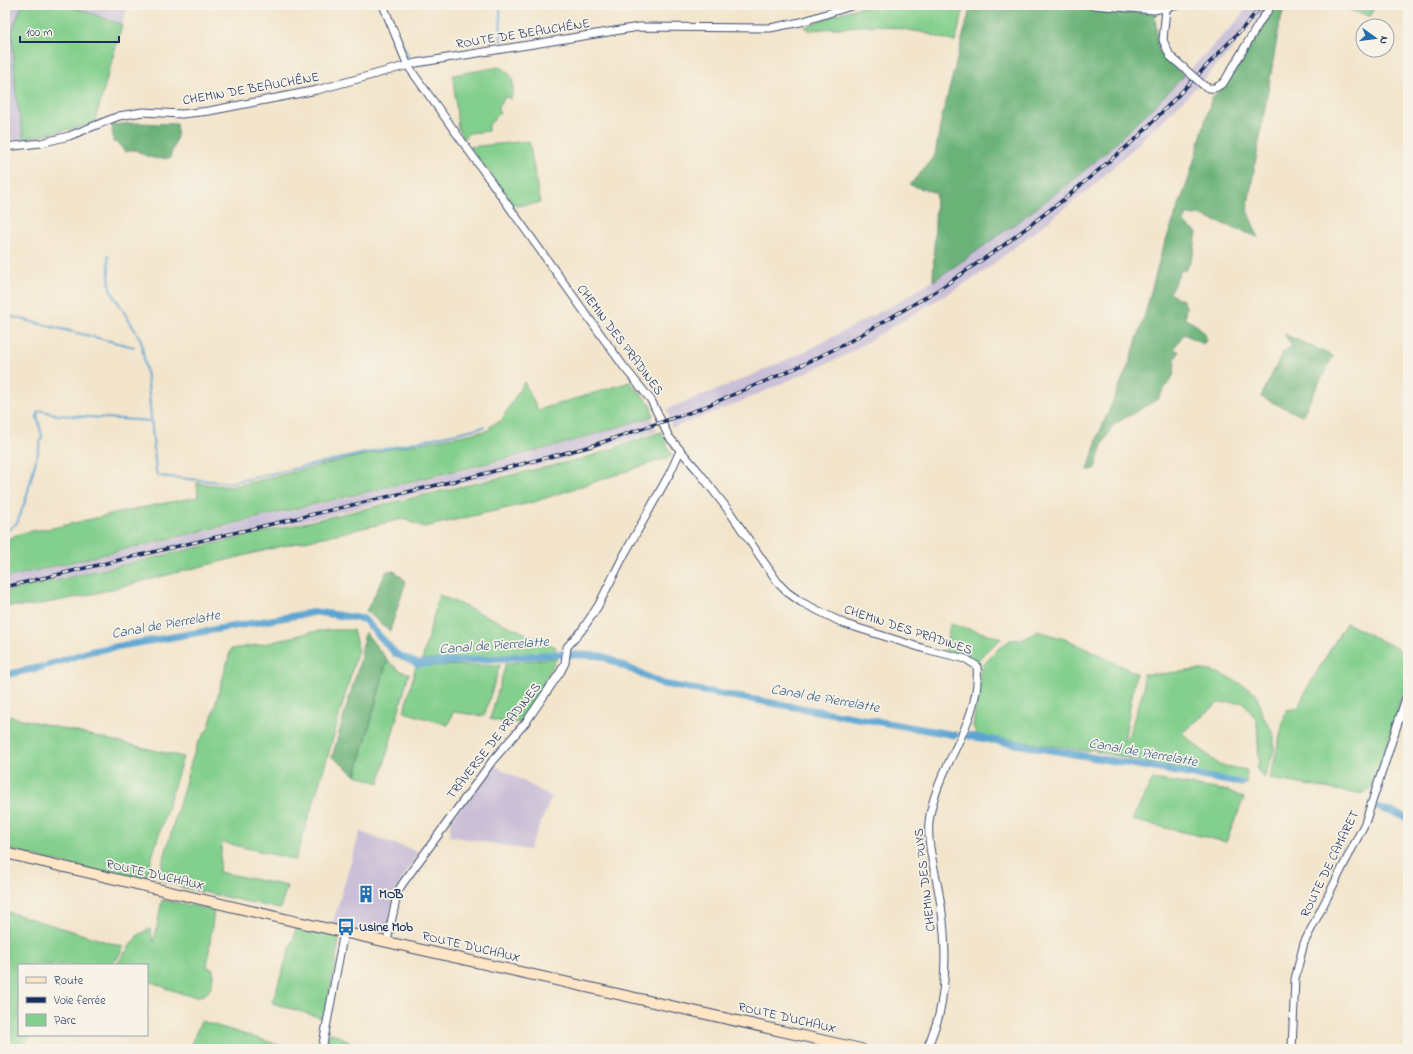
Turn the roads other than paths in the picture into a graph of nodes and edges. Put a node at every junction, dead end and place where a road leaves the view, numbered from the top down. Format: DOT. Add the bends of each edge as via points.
graph roads {
  1 [pos="383,5"];
  2 [pos="854,5"];
  3 [pos="1093,5"];
  4 [pos="1178,5"];
  5 [pos="1272,5"];
  6 [pos="1166,9"];
  7 [pos="408,66"];
  8 [pos="5,147"];
  9 [pos="680,451"];
  10 [pos="977,666"];
  11 [pos="1408,692"];
  12 [pos="5,853"];
  13 [pos="344,932"];
  14 [pos="387,941"];
  15 [pos="322,1049"];
  16 [pos="861,1049"];
  17 [pos="927,1049"];
  18 [pos="1292,1049"];
  1 -- 7 [label="street, CHEMIN DES PRADINES"];
  2 -- 7 [label="street, ROUTE DE BEAUCHÊNE" via="801,22 770,28 639,27"];
  3 -- 6 [label="street"];
  4 -- 6 [label="street"];
  5 -- 6 [label="street, bridge" via="1224,82 1218,88 1212,89 1203,85 1170,56 1163,40"];
  7 -- 8 [label="street, CHEMIN DE BEAUCHÊNE" via="317,90 209,111 182,114 143,112 119,116 70,136"];
  7 -- 9 [label="street, CHEMIN DES PRADINES" via="628,373 651,400 665,431"];
  9 -- 10 [label="street, CHEMIN DES PRADINES" via="729,511 779,584 801,602 845,624 966,660"];
  9 -- 14 [label="street, TRAVERSE DE PRADINES" via="598,606 582,630 570,642 562,671 526,722 493,760 398,891"];
  10 -- 17 [label="street, CHEMIN DES PUYS" via="978,677 968,722 938,788 929,822 930,852 942,911 944,977 938,1015"];
  11 -- 18 [label="street, ROUTE DE CAMARET" via="1365,823 1304,943 1295,979"];
  12 -- 13 [label="main road, ROUTE D'UCHAUX"];
  13 -- 14 [label="main road, ROUTE D'UCHAUX"];
  13 -- 15 [label="street"];
  14 -- 16 [label="main road, ROUTE D'UCHAUX"];
}
